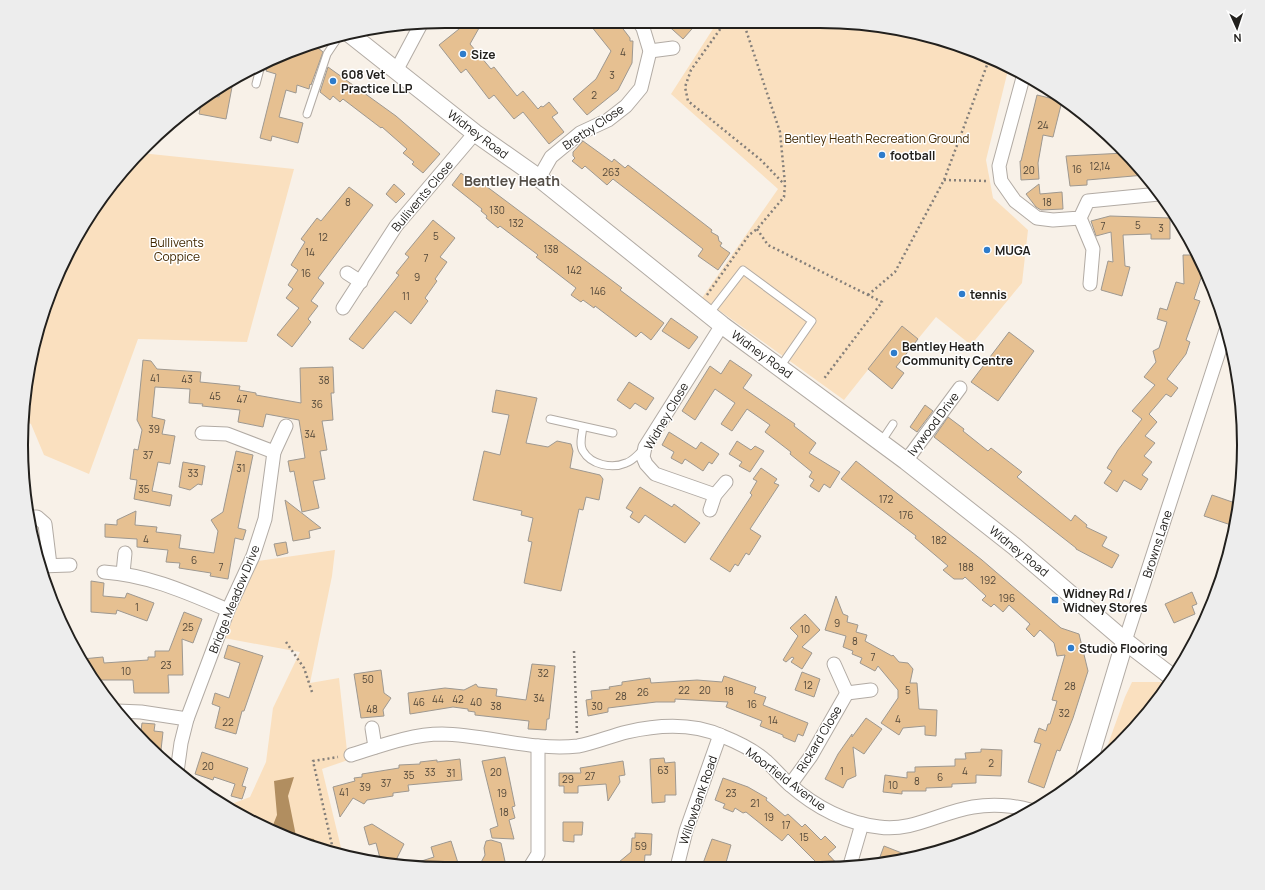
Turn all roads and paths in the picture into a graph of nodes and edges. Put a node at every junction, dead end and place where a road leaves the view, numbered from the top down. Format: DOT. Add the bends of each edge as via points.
graph roads {
  1 [pos="644,28"];
  2 [pos="721,28"];
  3 [pos="745,28"];
  4 [pos="418,29"];
  5 [pos="355,38"];
  6 [pos="335,42"];
  7 [pos="673,48"];
  8 [pos="650,51"];
  9 [pos="988,63"];
  10 [pos="396,71"];
  11 [pos="259,72"];
  12 [pos="1022,80"];
  13 [pos="256,84"];
  14 [pos="307,114"];
  15 [pos="475,133"];
  16 [pos="539,178"];
  17 [pos="944,180"];
  18 [pos="1001,181"];
  19 [pos="785,184"];
  20 [pos="1154,195"];
  21 [pos="1080,218"];
  22 [pos="757,229"];
  23 [pos="347,273"];
  24 [pos="361,282"];
  25 [pos="1090,284"];
  26 [pos="868,295"];
  27 [pos="706,306"];
  28 [pos="343,308"];
  29 [pos="722,325"];
  30 [pos="1224,342"];
  31 [pos="780,367"];
  32 [pos="960,388"];
  33 [pos="814,392"];
  34 [pos="550,419"];
  35 [pos="893,424"];
  36 [pos="286,426"];
  37 [pos="584,427"];
  38 [pos="202,433"];
  39 [pos="614,433"];
  40 [pos="881,442"];
  41 [pos="645,447"];
  42 [pos="274,452"];
  43 [pos="906,460"];
  44 [pos="726,482"];
  45 [pos="715,495"];
  46 [pos="710,510"];
  47 [pos="35,517"];
  48 [pos="125,552"];
  49 [pos="45,563"];
  50 [pos="70,565"];
  51 [pos="45,566"];
  52 [pos="104,572"];
  53 [pos="123,573"];
  54 [pos="228,610"];
  55 [pos="1125,641"];
  56 [pos="286,642"];
  57 [pos="574,651"];
  58 [pos="834,664"];
  59 [pos="1169,674"];
  60 [pos="872,690"];
  61 [pos="312,692"];
  62 [pos="847,693"];
  63 [pos="124,711"];
  64 [pos="187,719"];
  65 [pos="372,728"];
  66 [pos="720,735"];
  67 [pos="538,746"];
  68 [pos="578,746"];
  69 [pos="375,747"];
  70 [pos="351,755"];
  71 [pos="178,765"];
  72 [pos="1088,765"];
  73 [pos="790,785"];
  74 [pos="1023,809"];
  75 [pos="862,824"];
  76 [pos="332,847"];
  77 [pos="852,860"];
  78 [pos="533,862"];
  79 [pos="677,862"];
  1 -- 8 [label="street, Bretby Close"];
  2 -- 19 [label="path" via="691,70 685,87 688,101 761,160"];
  3 -- 19 [label="path" via="780,132"];
  4 -- 10 [label="street"];
  5 -- 10 [label="street, Widney Road"];
  6 -- 14 [label="lane" via="327,54"];
  7 -- 8 [label="street"];
  8 -- 16 [label="street, Bretby Close" via="641,88 626,106 608,120 580,133 556,152"];
  9 -- 17 [label="path"];
  10 -- 15 [label="street, Widney Road"];
  11 -- 13 [label="lane"];
  12 -- 18 [label="street" via="999,166"];
  15 -- 16 [label="street, Widney Road"];
  15 -- 24 [label="street, Bullivents Close" via="396,226"];
  16 -- 27 [label="street, Widney Road"];
  17 -- 18 [label="path"];
  17 -- 26 [label="path" via="895,272"];
  18 -- 21 [label="street" via="1015,201 1037,218"];
  19 -- 22 [label="path" via="784,197"];
  20 -- 21 [label="street" via="1088,201"];
  21 -- 25 [label="street" via="1093,249"];
  22 -- 26 [label="path" via="768,245"];
  22 -- 27 [label="path" via="749,235"];
  23 -- 24 [label="street"];
  24 -- 28 [label="street, Bullivents Close"];
  26 -- 33 [label="path" via="882,302"];
  27 -- 29 [label="street, Widney Road"];
  27 -- 31 [label="lane" via="743,270 812,321"];
  29 -- 31 [label="street, Widney Road"];
  29 -- 41 [label="street, Widney Close"];
  30 -- 55 [label="street, Browns Lane"];
  31 -- 33 [label="street, Widney Road"];
  32 -- 43 [label="street, Ivywood Drive"];
  33 -- 40 [label="street, Widney Road"];
  34 -- 37 [label="lane"];
  35 -- 40 [label="lane"];
  36 -- 42 [label="street, Bridge Meadow Drive"];
  37 -- 39 [label="lane"];
  37 -- 41 [label="lane" via="583,451 590,459 600,464 625,464 634,459"];
  38 -- 42 [label="street" via="228,434"];
  40 -- 43 [label="street, Widney Road"];
  41 -- 45 [label="street, Widney Close" via="643,457 655,474"];
  42 -- 54 [label="street, Bridge Meadow Drive" via="265,519 253,556"];
  43 -- 55 [label="street, Widney Road" via="1014,546"];
  44 -- 45 [label="street"];
  45 -- 46 [label="street"];
  47 -- 49 [label="street" via="45,524"];
  48 -- 53 [label="street"];
  50 -- 51 [label="street"];
  52 -- 53 [label="street"];
  53 -- 54 [label="street" via="166,584"];
  54 -- 64 [label="street, Bridge Meadow Drive"];
  55 -- 59 [label="street, Widney Road"];
  55 -- 72 [label="street, Browns Lane"];
  56 -- 61 [label="path" via="304,668"];
  57 -- 68 [label="path"];
  58 -- 62 [label="street, Rickard Close"];
  60 -- 62 [label="street, Rickard Close"];
  62 -- 73 [label="street, Rickard Close" via="811,756"];
  63 -- 64 [label="street"];
  64 -- 71 [label="street, Bridge Meadow Drive"];
  65 -- 69 [label="street"];
  66 -- 68 [label="street, Moorfield Avenue" via="689,727 659,727 626,732"];
  66 -- 73 [label="street, Moorfield Avenue" via="765,760"];
  66 -- 79 [label="street, Willowbank Road"];
  67 -- 68 [label="street, Moorfield Avenue"];
  67 -- 69 [label="street, Moorfield Avenue" via="441,734 418,736"];
  67 -- 78 [label="street" via="538,854"];
  69 -- 70 [label="street, Moorfield Avenue"];
  70 -- 76 [label="path" via="313,761"];
  73 -- 75 [label="street, Moorfield Avenue" via="842,819"];
  74 -- 75 [label="street, Moorfield Avenue" via="1000,805 973,807 898,827 880,828"];
  75 -- 77 [label="street"];
}
